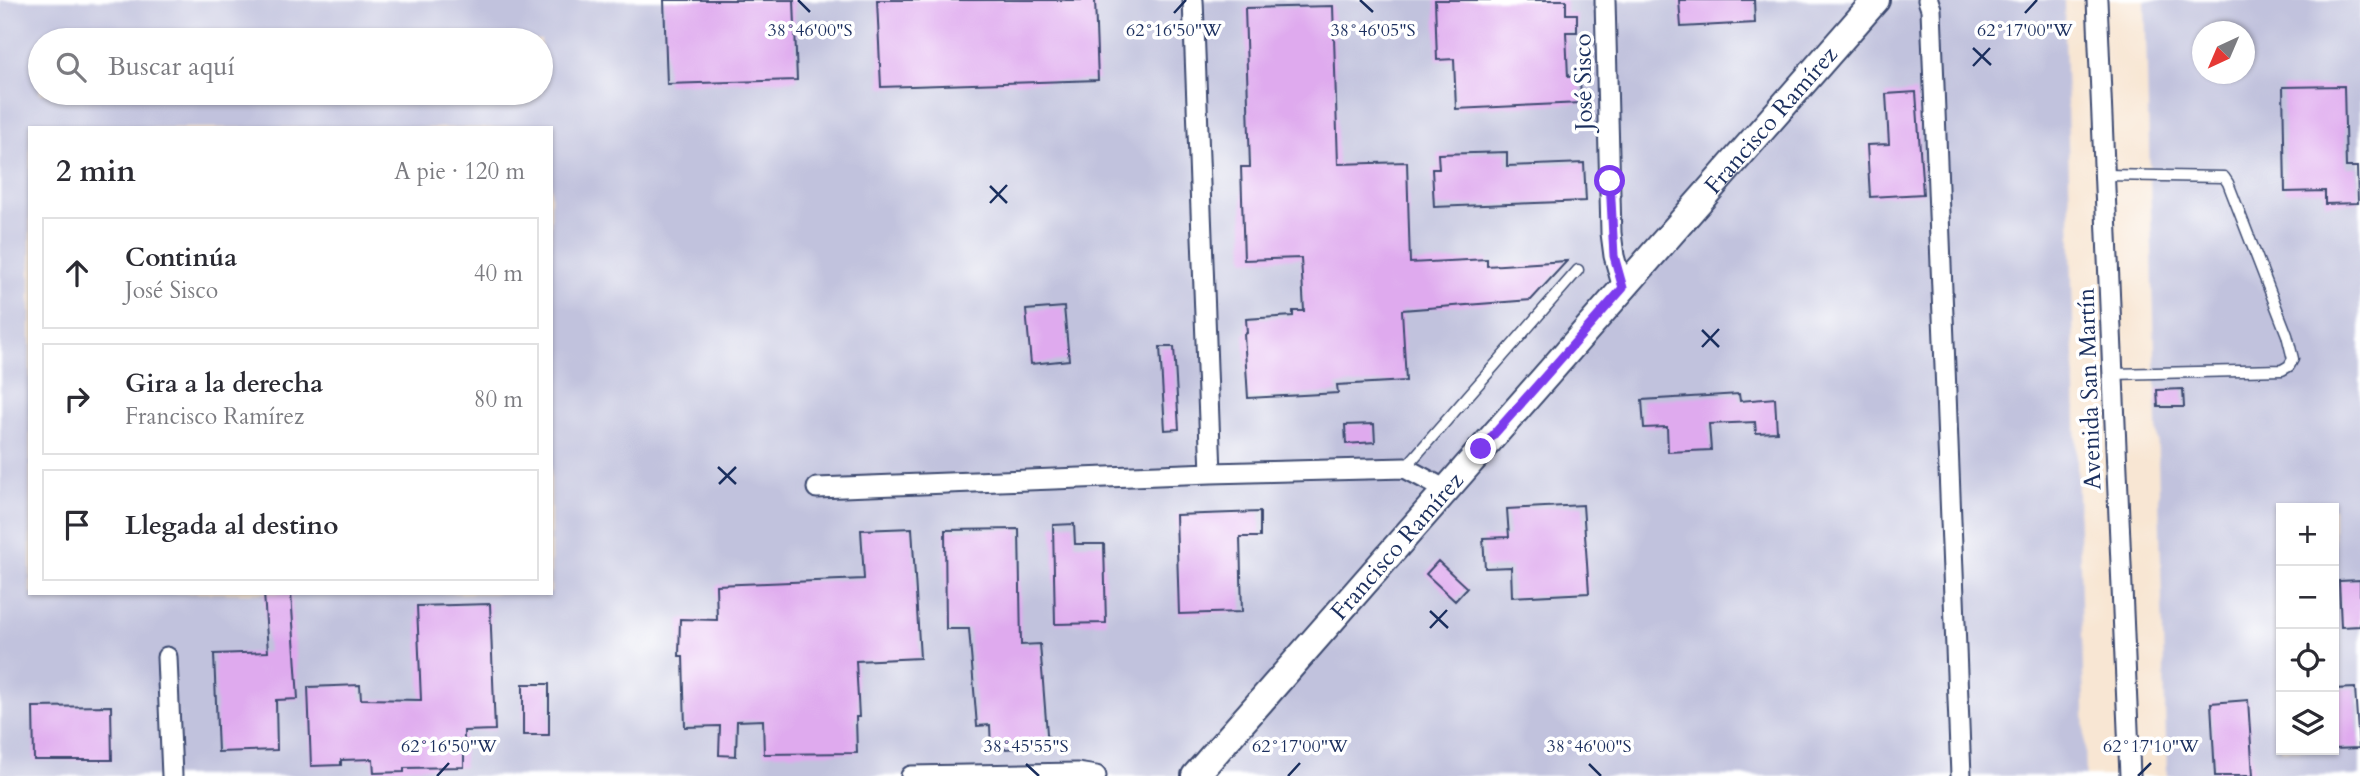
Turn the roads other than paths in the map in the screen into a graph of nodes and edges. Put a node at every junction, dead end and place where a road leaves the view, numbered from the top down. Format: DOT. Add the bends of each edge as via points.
graph roads {
  1 [pos="1193,0"];
  2 [pos="1605,0"];
  3 [pos="1876,0"];
  4 [pos="1928,0"];
  5 [pos="2097,0"];
  6 [pos="2105,175"];
  7 [pos="1578,270"];
  8 [pos="1623,288"];
  9 [pos="2113,374"];
  10 [pos="1405,468"];
  11 [pos="1211,473"];
  12 [pos="817,488"];
  13 [pos="1446,490"];
  14 [pos="167,657"];
  15 [pos="172,776"];
  16 [pos="911,776"];
  17 [pos="1096,776"];
  18 [pos="1195,776"];
  19 [pos="1961,776"];
  20 [pos="2130,776"];
  1 -- 11 [label="street"];
  2 -- 8 [label="street, José Sisco" via="1611,233"];
  3 -- 8 [label="street, Francisco Ramírez"];
  4 -- 19 [label="street"];
  5 -- 6 [label="street, Avenida San Martín"];
  6 -- 9 [label="street, Avenida San Martín"];
  6 -- 9 [label="lane" via="2224,177 2287,335 2292,359 2282,370"];
  7 -- 10 [label="lane"];
  8 -- 13 [label="street, Francisco Ramírez"];
  9 -- 20 [label="street, Avenida San Martín"];
  10 -- 11 [label="street"];
  10 -- 13 [label="street"];
  11 -- 12 [label="street"];
  13 -- 18 [label="street, Francisco Ramírez"];
  14 -- 15 [label="street"];
  16 -- 17 [label="street" via="1077,772"];
}
